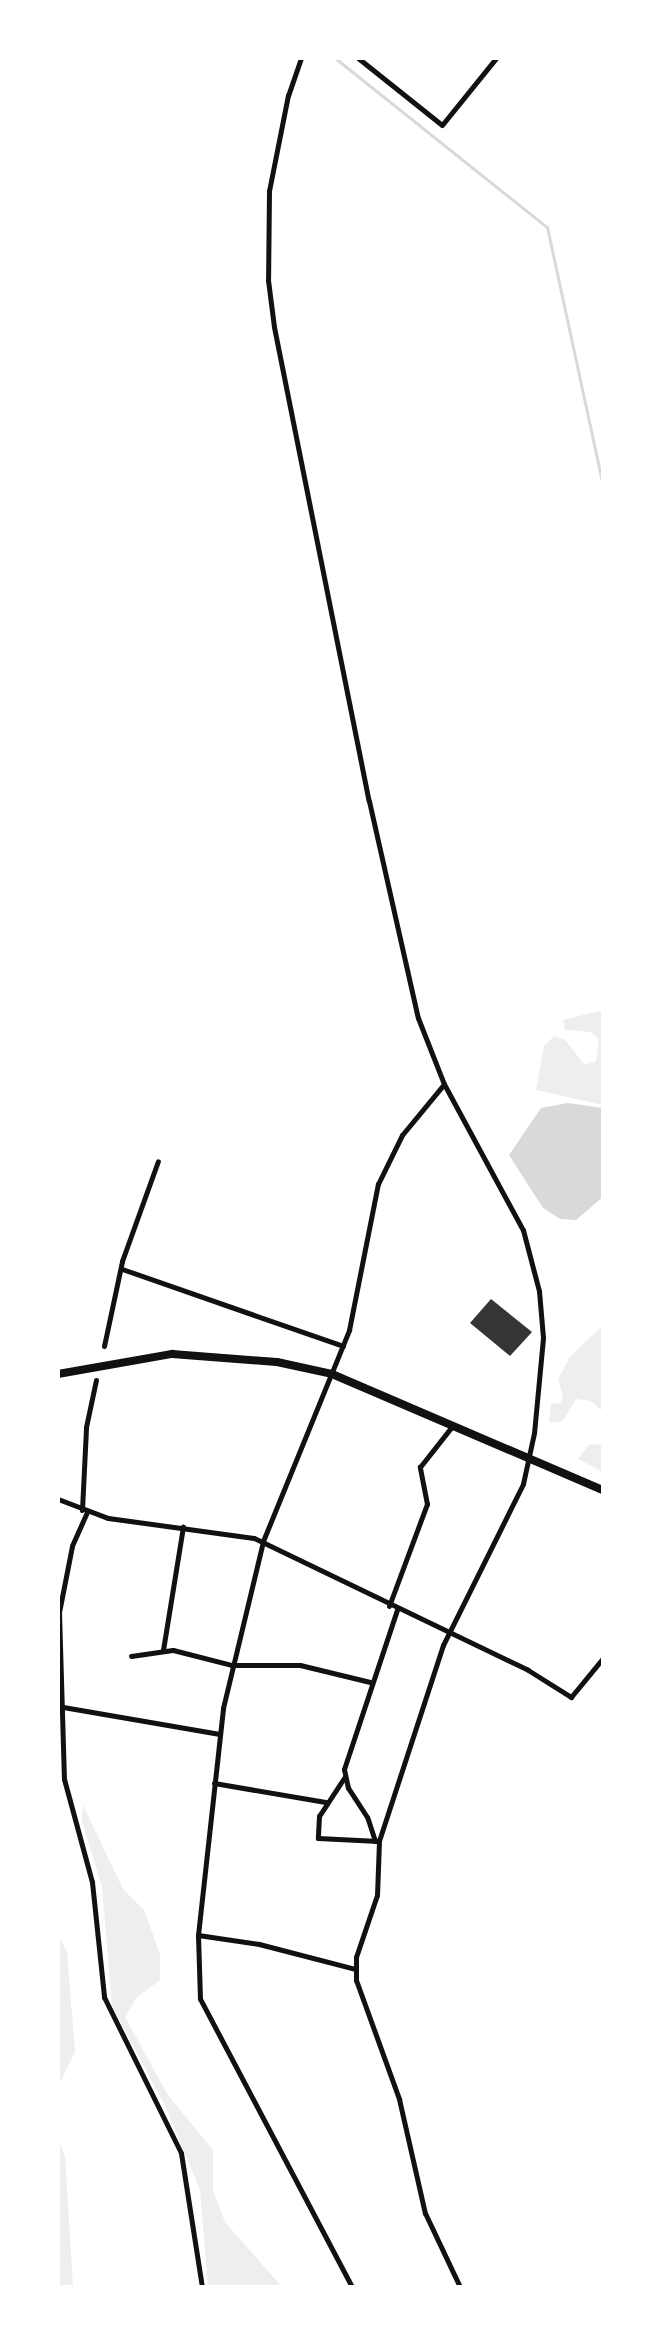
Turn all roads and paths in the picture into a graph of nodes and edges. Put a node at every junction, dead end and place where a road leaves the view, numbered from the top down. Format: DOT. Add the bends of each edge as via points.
graph roads {
  1 [pos="301,58"];
  2 [pos="358,58"];
  3 [pos="496,58"];
  4 [pos="444,1084"];
  5 [pos="158,1161"];
  6 [pos="122,1269"];
  7 [pos="104,1346"];
  8 [pos="343,1346"];
  9 [pos="58,1374"];
  10 [pos="332,1374"];
  11 [pos="96,1380"];
  12 [pos="453,1425"];
  13 [pos="530,1460"];
  14 [pos="603,1490"];
  15 [pos="58,1499"];
  16 [pos="85,1511"];
  17 [pos="183,1527"];
  18 [pos="263,1541"];
  19 [pos="389,1606"];
  20 [pos="397,1610"];
  21 [pos="449,1632"];
  22 [pos="163,1650"];
  23 [pos="131,1656"];
  24 [pos="603,1658"];
  25 [pos="232,1665"];
  26 [pos="370,1682"];
  27 [pos="63,1707"];
  28 [pos="220,1734"];
  29 [pos="344,1778"];
  30 [pos="214,1783"];
  31 [pos="325,1802"];
  32 [pos="377,1841"];
  33 [pos="198,1935"];
  34 [pos="355,1969"];
  35 [pos="202,2287"];
  36 [pos="352,2287"];
  37 [pos="460,2287"];
  1 -- 4 [label="street" via="269,191 268,280 310,516 404,962 418,1018"];
  2 -- 3 [label="street" via="442,125"];
  4 -- 8 [label="street" via="402,1135 378,1184 361,1286"];
  4 -- 13 [label="street" via="523,1230 539,1291 540,1382"];
  5 -- 6 [label="street"];
  6 -- 7 [label="street"];
  6 -- 8 [label="street"];
  8 -- 10 [label="street"];
  9 -- 10 [label="main road" via="172,1354 277,1362"];
  10 -- 12 [label="main road"];
  10 -- 18 [label="street"];
  11 -- 16 [label="street" via="86,1427"];
  12 -- 13 [label="main road"];
  12 -- 19 [label="street" via="420,1467 427,1504"];
  13 -- 14 [label="main road"];
  13 -- 21 [label="street"];
  15 -- 16 [label="street"];
  16 -- 17 [label="street"];
  16 -- 27 [label="street" via="59,1612"];
  17 -- 18 [label="street"];
  17 -- 22 [label="street"];
  18 -- 19 [label="street"];
  18 -- 25 [label="street"];
  19 -- 20 [label="street"];
  20 -- 21 [label="street"];
  20 -- 26 [label="street"];
  21 -- 24 [label="street" via="571,1697"];
  21 -- 32 [label="street"];
  22 -- 23 [label="street"];
  22 -- 25 [label="street"];
  25 -- 26 [label="street" via="300,1665"];
  25 -- 28 [label="street"];
  26 -- 29 [label="street"];
  27 -- 28 [label="street"];
  27 -- 35 [label="street" via="64,1779 92,1882 104,1997 181,2153"];
  28 -- 30 [label="street"];
  29 -- 31 [label="street"];
  29 -- 32 [label="street"];
  30 -- 31 [label="street"];
  30 -- 33 [label="street"];
  31 -- 32 [label="street" via="318,1838"];
  32 -- 34 [label="street" via="377,1895"];
  33 -- 34 [label="street" via="270,1946"];
  33 -- 36 [label="street" via="200,1999"];
  34 -- 37 [label="street" via="399,2099 425,2213"];
}
